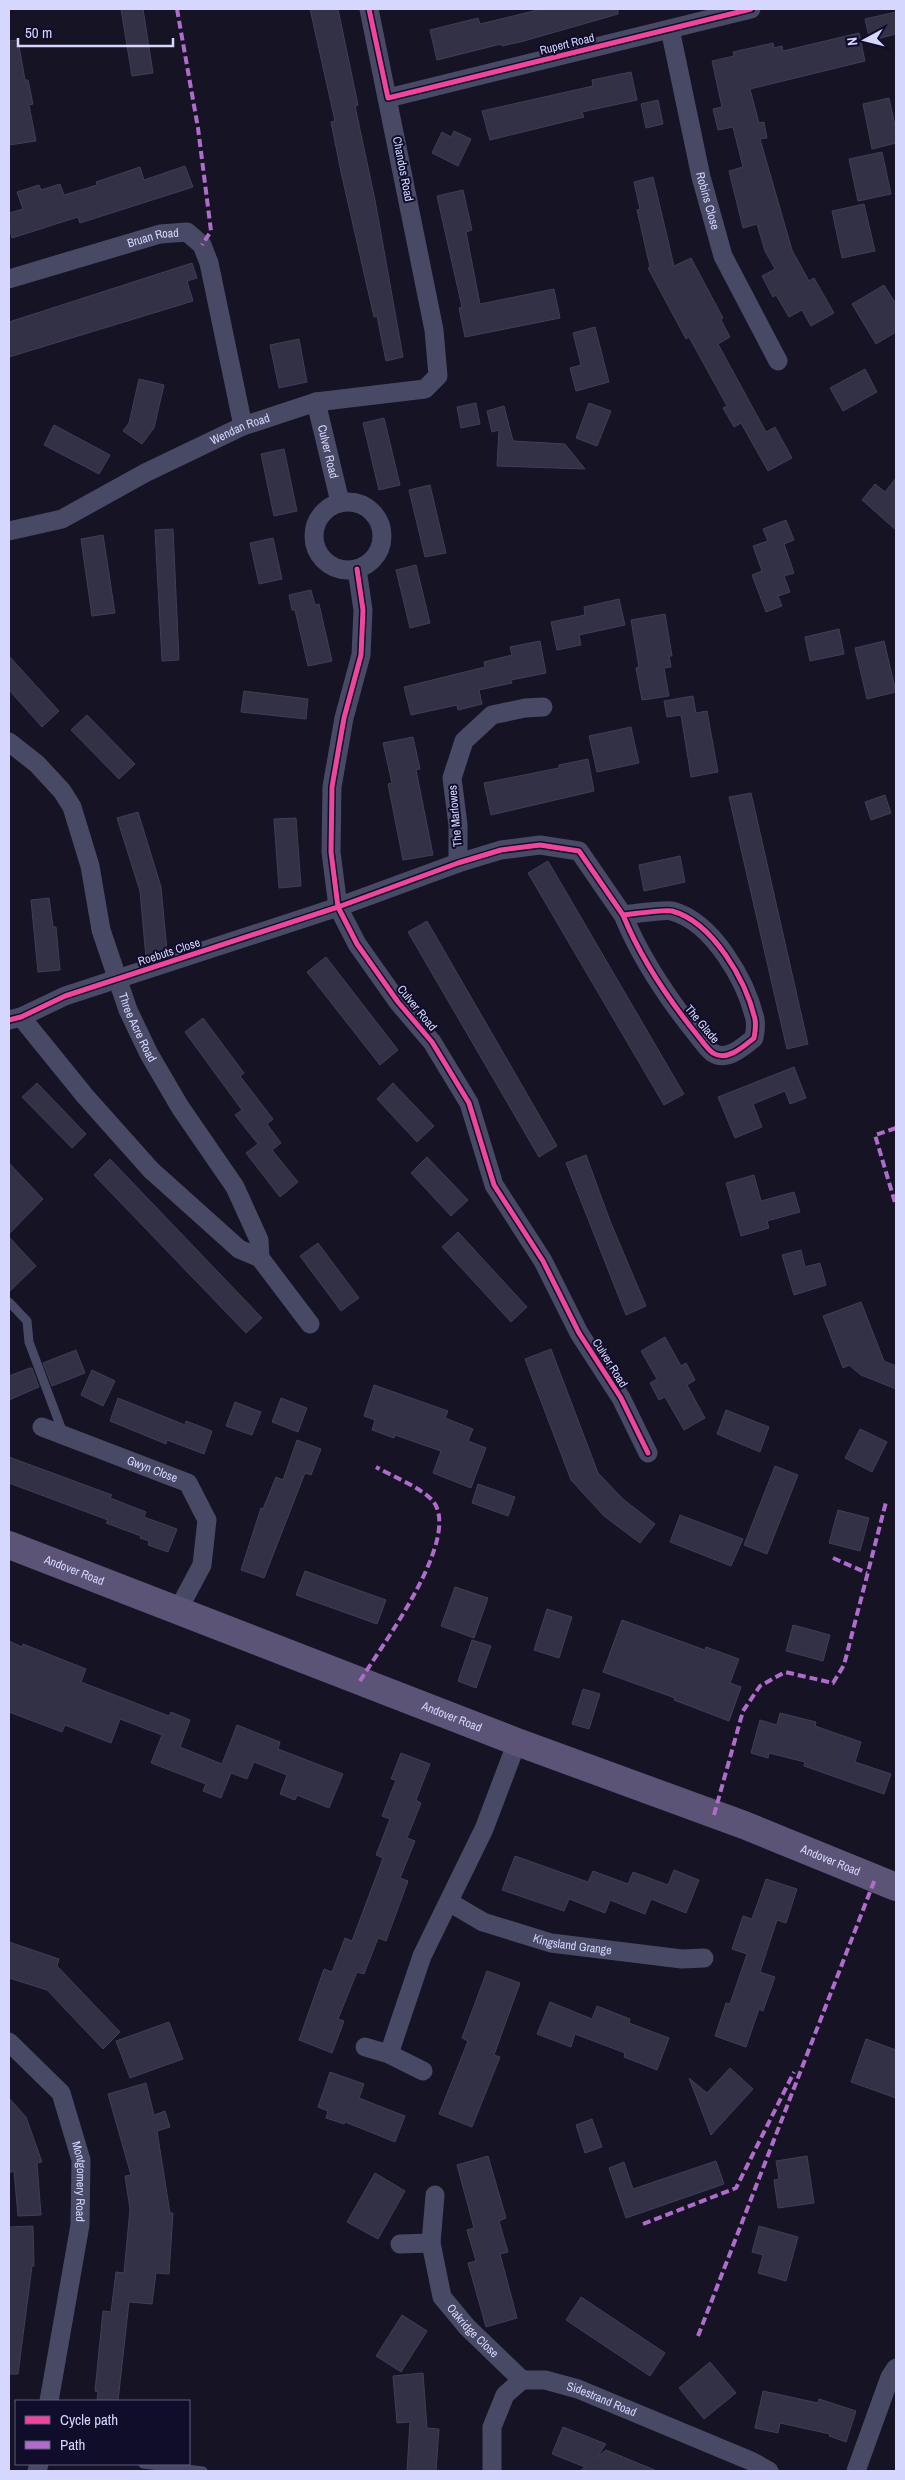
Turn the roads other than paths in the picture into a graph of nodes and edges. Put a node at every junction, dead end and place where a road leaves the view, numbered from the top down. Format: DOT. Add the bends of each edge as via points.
graph roads {
  1 [pos="369,9"];
  2 [pos="750,9"];
  3 [pos="670,29"];
  4 [pos="388,98"];
  5 [pos="9,279"];
  6 [pos="434,330"];
  7 [pos="778,361"];
  8 [pos="316,402"];
  9 [pos="243,426"];
  10 [pos="340,502"];
  11 [pos="9,531"];
  12 [pos="357,569"];
  13 [pos="543,707"];
  14 [pos="9,742"];
  15 [pos="458,863"];
  16 [pos="338,907"];
  17 [pos="623,915"];
  18 [pos="117,979"];
  19 [pos="15,1018"];
  20 [pos="260,1258"];
  21 [pos="9,1302"];
  22 [pos="310,1324"];
  23 [pos="42,1427"];
  24 [pos="63,1434"];
  25 [pos="648,1453"];
  26 [pos="9,1546"];
  27 [pos="178,1610"];
  28 [pos="516,1742"];
  29 [pos="896,1887"];
  30 [pos="449,1902"];
  31 [pos="704,1958"];
  32 [pos="9,2042"];
  33 [pos="365,2047"];
  34 [pos="389,2054"];
  35 [pos="423,2071"];
  36 [pos="435,2195"];
  37 [pos="431,2243"];
  38 [pos="400,2244"];
  39 [pos="896,2368"];
  40 [pos="522,2380"];
  41 [pos="48,2400"];
  42 [pos="152,2465"];
  43 [pos="203,2471"];
  44 [pos="492,2471"];
  45 [pos="769,2471"];
  46 [pos="856,2471"];
  1 -- 4 [label="street, Chandos Road"];
  2 -- 3 [label="street, Rupert Road"];
  3 -- 4 [label="street, Rupert Road"];
  3 -- 7 [label="street, Robins Close" via="701,176 723,256"];
  4 -- 6 [label="street, Chandos Road"];
  5 -- 9 [label="street, Bruan Road" via="160,234 187,232 202,245 208,263"];
  6 -- 8 [label="street, Wendan Road" via="438,376 424,389"];
  8 -- 9 [label="street, Wendan Road"];
  8 -- 10 [label="street, Culver Road"];
  9 -- 11 [label="street, Wendan Road" via="145,473 62,519"];
  10 -- 12 [label="street" via="361,503 377,517 382,538 378,551 375,558"];
  10 -- 12 [label="street" via="324,511 314,526 314,544 323,560 339,570"];
  12 -- 16 [label="street, Culver Road" via="363,610 361,655 344,718 332,788 331,852"];
  13 -- 15 [label="street, The Marlowes" via="492,715 464,741 452,778 458,825"];
  14 -- 18 [label="street, Three Acre Road" via="37,764 72,807 90,866 101,930"];
  15 -- 16 [label="street, The Glade"];
  15 -- 17 [label="street, The Glade" via="500,850 540,845 578,851"];
  16 -- 18 [label="street, Roebuts Close"];
  16 -- 25 [label="street, Culver Road" via="357,944 398,1002 432,1042 469,1103 494,1185 543,1261 579,1333 621,1398"];
  17 -- 17 [label="street, The Glade" via="670,910 688,917 724,951 756,1021 754,1038 736,1052 724,1056 713,1053 677,1010 632,936"];
  18 -- 19 [label="street, Roebuts Close" via="65,996"];
  18 -- 20 [label="street, Three Acre Road" via="148,1054 180,1108 235,1186 259,1240"];
  19 -- 20 [label="street, Three Acre Road" via="151,1170 239,1249"];
  20 -- 22 [label="street, Three Acre Road"];
  21 -- 24 [label="lane" via="26,1321 29,1342"];
  23 -- 24 [label="street, Gwyn Close"];
  24 -- 27 [label="street, Gwyn Close" via="188,1483 207,1520 202,1565"];
  26 -- 27 [label="main road, Andover Road"];
  27 -- 28 [label="main road, Andover Road"];
  28 -- 29 [label="main road, Andover Road" via="744,1825"];
  28 -- 30 [label="street" via="484,1829"];
  30 -- 31 [label="street, Kingsland Grange" via="483,1922 551,1943 682,1959"];
  30 -- 34 [label="street" via="422,1956"];
  32 -- 41 [label="street, Montgomery Road" via="61,2093 81,2160 80,2225"];
  33 -- 34 [label="street"];
  34 -- 35 [label="street"];
  36 -- 37 [label="street, Oakridge Close"];
  37 -- 38 [label="street"];
  37 -- 40 [label="street, Oakridge Close" via="442,2297"];
  39 -- 46 [label="street"];
  40 -- 44 [label="street" via="505,2395 492,2427"];
  40 -- 45 [label="street, Sidestrand Road" via="545,2380 578,2390"];
  42 -- 43 [label="lane"];
}
